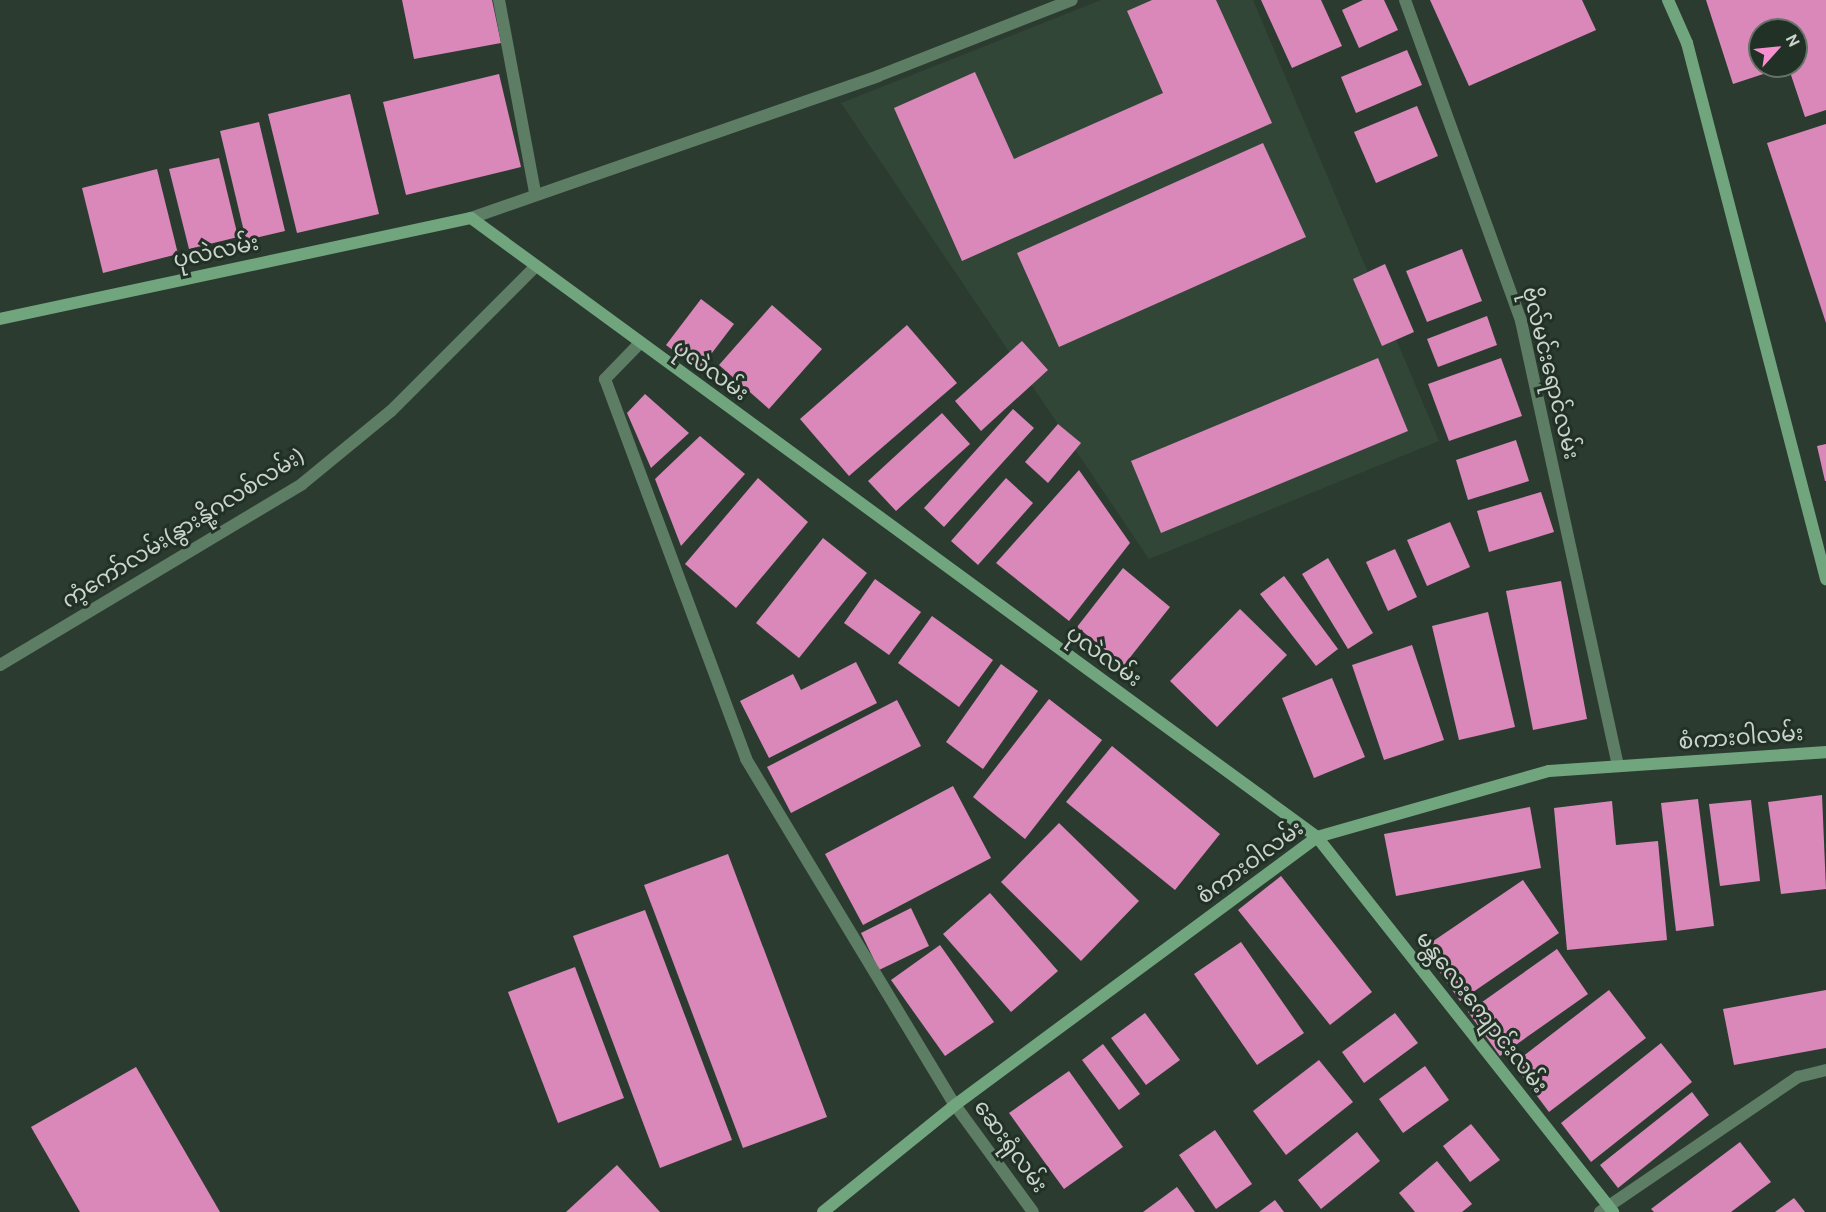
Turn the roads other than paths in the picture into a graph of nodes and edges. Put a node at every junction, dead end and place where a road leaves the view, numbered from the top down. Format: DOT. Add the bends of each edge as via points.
graph roads {
  1 [pos="499,0"];
  2 [pos="1072,0"];
  3 [pos="1405,0"];
  4 [pos="1668,0"];
  5 [pos="535,193"];
  6 [pos="471,218"];
  7 [pos="536,266"];
  8 [pos="0,319"];
  9 [pos="639,344"];
  10 [pos="1826,579"];
  11 [pos="0,665"];
  12 [pos="1826,752"];
  13 [pos="1618,766"];
  14 [pos="1317,837"];
  15 [pos="1826,1070"];
  16 [pos="955,1105"];
  17 [pos="1608,1210"];
  18 [pos="823,1212"];
  19 [pos="1033,1212"];
  1 -- 5 [label="street"];
  2 -- 5 [label="street" via="878,76"];
  3 -- 13 [label="street, ဗိုလ်မင်းရောင်လမ်း" via="1521,321"];
  4 -- 10 [label="main road" via="1687,43"];
  5 -- 6 [label="street"];
  6 -- 7 [label="main road, ပုလဲလမ်း"];
  6 -- 8 [label="main road, ပုလဲလမ်း"];
  7 -- 9 [label="main road, ပုလဲလမ်း"];
  7 -- 11 [label="street, ကံ့ကော်လမ်း(နွားနို့ဂလစ်လမ်း)" via="391,411 302,484"];
  9 -- 14 [label="main road, ပုလဲလမ်း"];
  9 -- 16 [label="street, ဆေးရုံလမ်း" via="605,379 746,759"];
  12 -- 13 [label="main road, စံကားဝါလမ်း"];
  13 -- 14 [label="main road, စံကားဝါလမ်း" via="1549,771"];
  14 -- 16 [label="main road, စံကားဝါလမ်း"];
  14 -- 17 [label="main road, မန္တလေးကျောင်းလမ်း"];
  15 -- 17 [label="street" via="1798,1077"];
  16 -- 18 [label="main road, စံကားဝါလမ်း"];
  16 -- 19 [label="street, ဆေးရုံလမ်း"];
}
